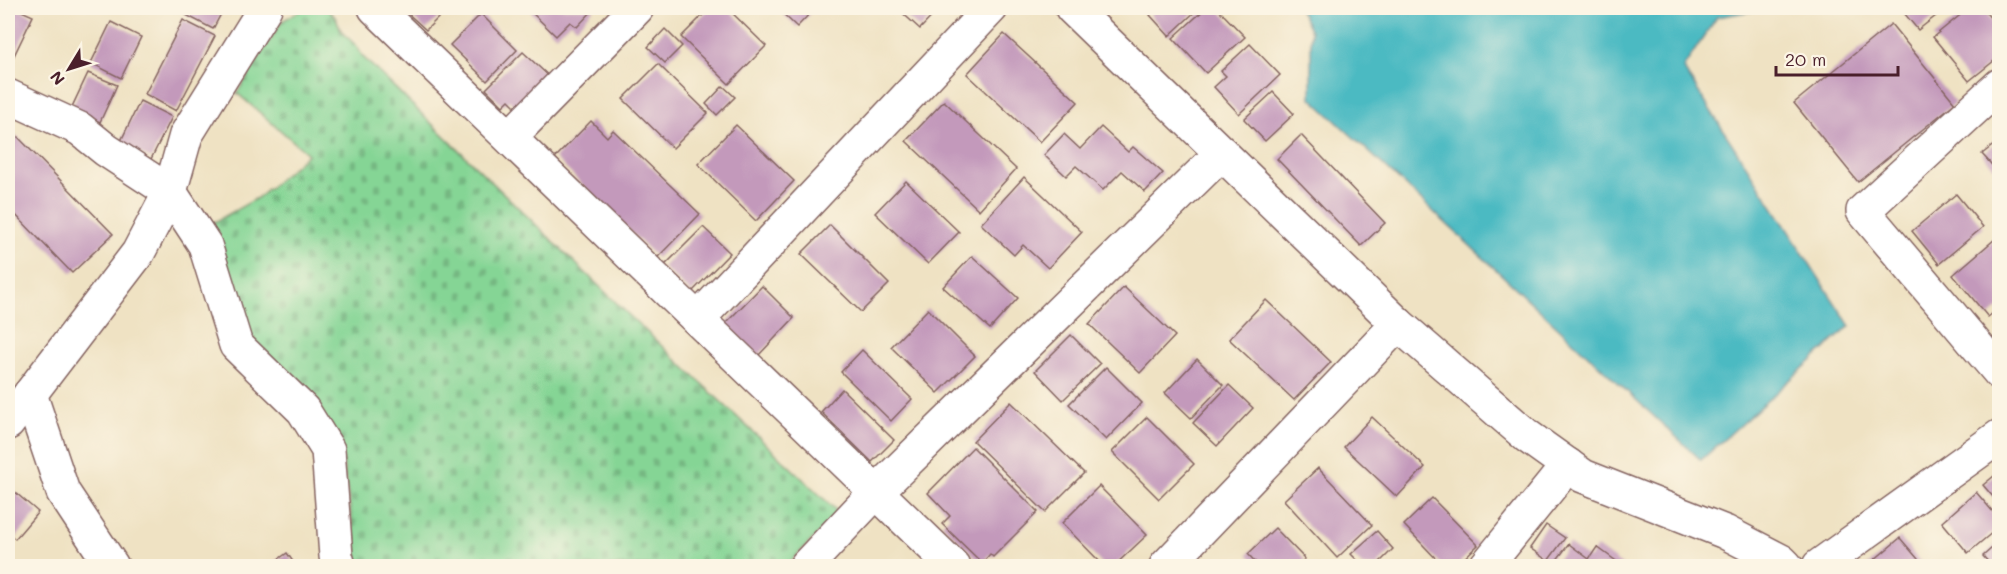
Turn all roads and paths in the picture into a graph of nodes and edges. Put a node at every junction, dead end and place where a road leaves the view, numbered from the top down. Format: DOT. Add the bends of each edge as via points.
graph roads {
  1 [pos="265,8"];
  2 [pos="375,8"];
  3 [pos="637,8"];
  4 [pos="991,8"];
  5 [pos="1072,8"];
  6 [pos="2000,85"];
  7 [pos="8,96"];
  8 [pos="510,137"];
  9 [pos="1222,153"];
  10 [pos="170,192"];
  11 [pos="698,319"];
  12 [pos="1398,324"];
  13 [pos="2000,373"];
  14 [pos="30,394"];
  15 [pos="8,423"];
  16 [pos="2000,436"];
  17 [pos="1568,465"];
  18 [pos="876,492"];
  19 [pos="112,567"];
  20 [pos="339,567"];
  21 [pos="806,567"];
  22 [pos="953,567"];
  23 [pos="1166,567"];
  24 [pos="1486,567"];
  25 [pos="1786,567"];
  26 [pos="1819,567"];
  1 -- 10 [label="street" via="186,135"];
  2 -- 8 [label="street"];
  3 -- 8 [label="street"];
  4 -- 11 [label="street"];
  5 -- 9 [label="street"];
  6 -- 13 [label="street" via="1863,211"];
  7 -- 10 [label="street" via="80,129"];
  8 -- 11 [label="street"];
  9 -- 12 [label="street"];
  9 -- 18 [label="street"];
  10 -- 14 [label="street" via="138,253"];
  10 -- 20 [label="street" via="205,245 236,345 303,410 328,450"];
  11 -- 18 [label="street"];
  12 -- 17 [label="street" via="1527,436"];
  12 -- 23 [label="street"];
  14 -- 15 [label="street"];
  14 -- 19 [label="street" via="63,492"];
  16 -- 26 [label="street"];
  17 -- 24 [label="street"];
  17 -- 25 [label="street" via="1583,476 1725,532"];
  18 -- 21 [label="street"];
  18 -- 22 [label="street"];
}
